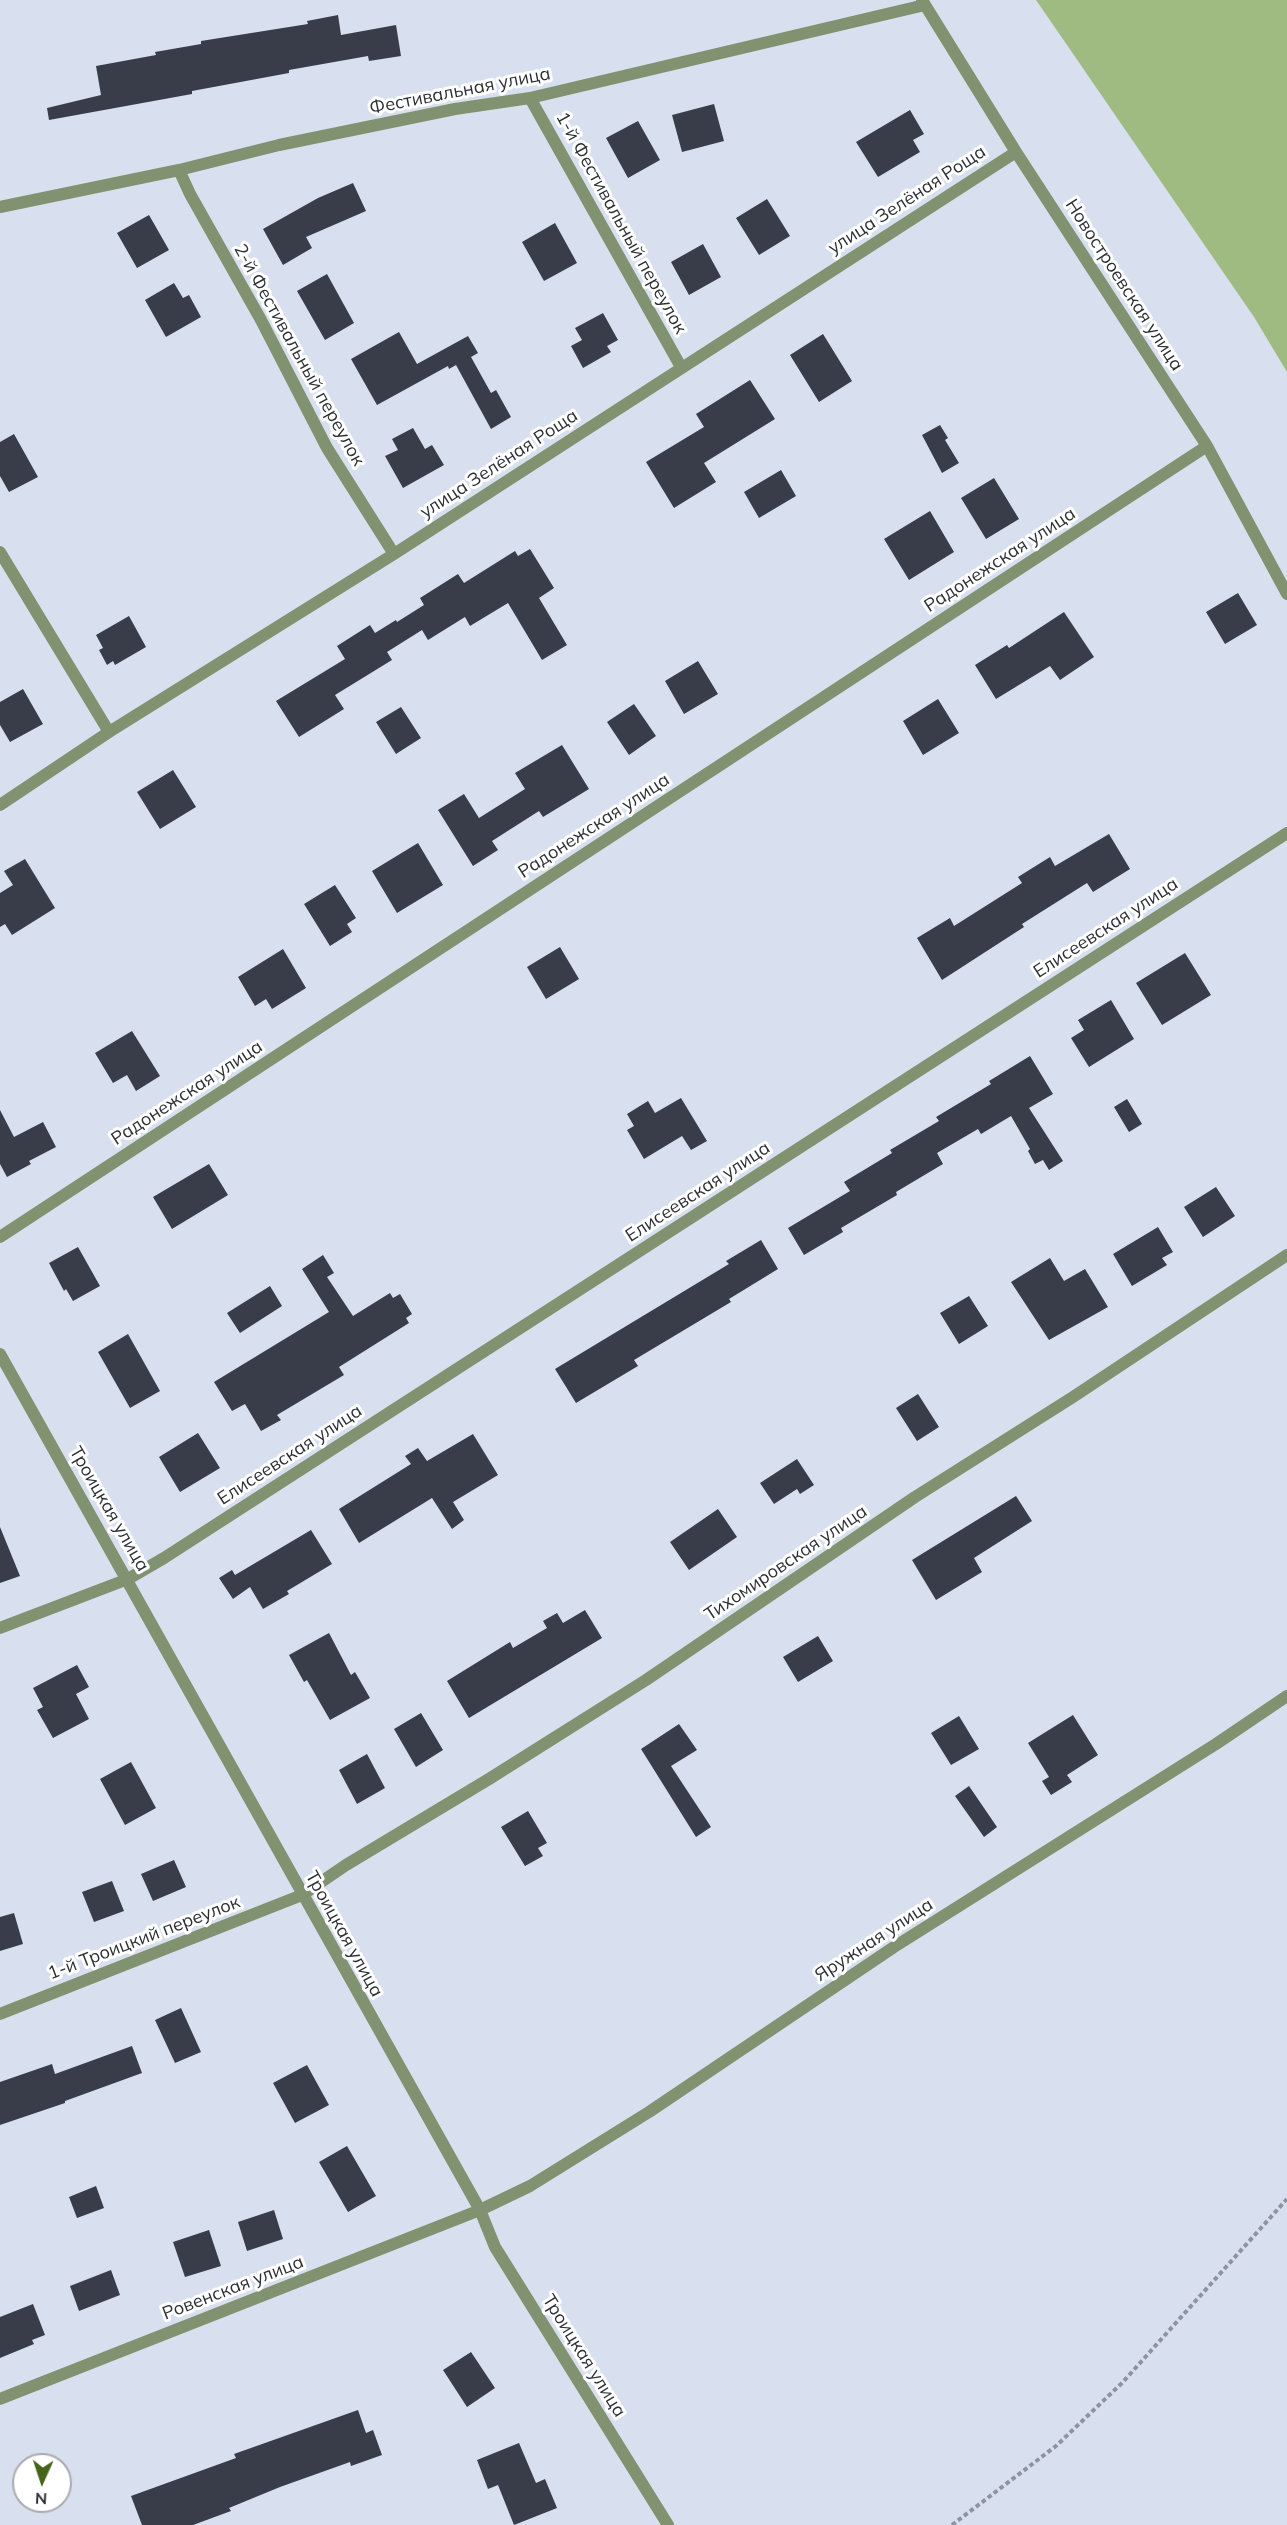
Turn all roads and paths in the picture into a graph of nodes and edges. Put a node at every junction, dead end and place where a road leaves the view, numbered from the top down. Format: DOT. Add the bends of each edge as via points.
graph roads {
  1 [pos="924,3"];
  2 [pos="530,98"];
  3 [pos="1016,152"];
  4 [pos="179,170"];
  5 [pos="0,207"];
  6 [pos="681,367"];
  7 [pos="1207,446"];
  8 [pos="0,552"];
  9 [pos="394,555"];
  10 [pos="1287,594"];
  11 [pos="109,732"];
  12 [pos="0,805"];
  13 [pos="1287,833"];
  14 [pos="0,1237"];
  15 [pos="1287,1255"];
  16 [pos="0,1354"];
  17 [pos="128,1579"];
  18 [pos="0,1628"];
  19 [pos="1287,1696"];
  20 [pos="302,1895"];
  21 [pos="0,2014"];
  22 [pos="1287,2199"];
  23 [pos="480,2210"];
  24 [pos="0,2399"];
  25 [pos="668,2525"];
  26 [pos="952,2525"];
  1 -- 2 [label="street, Фестивальная улица"];
  1 -- 3 [label="street, Новостроевская улица"];
  2 -- 4 [label="street, Фестивальная улица" via="279,145"];
  2 -- 6 [label="street, 1-й Фестивальный переулок"];
  3 -- 6 [label="street, улица Зелёная Роща"];
  3 -- 7 [label="street, Новостроевская улица"];
  4 -- 5 [label="street, Фестивальная улица"];
  4 -- 9 [label="street, 2-й Фестивальный переулок" via="327,448"];
  6 -- 9 [label="street, улица Зелёная Роща"];
  7 -- 10 [label="street, Новостроевская улица"];
  7 -- 14 [label="street, Радонежская улица"];
  8 -- 11 [label="street"];
  9 -- 11 [label="street, улица Зелёная Роща"];
  11 -- 12 [label="street, улица Зелёная Роща"];
  13 -- 17 [label="street, Елисеевская улица"];
  15 -- 20 [label="street, Тихомировская улица" via="915,1497 646,1680"];
  16 -- 17 [label="street, Троицкая улица"];
  17 -- 18 [label="street, Елисеевская улица"];
  17 -- 20 [label="street, Троицкая улица"];
  19 -- 23 [label="street, Яружная улица" via="894,1947 649,2112 530,2186"];
  20 -- 21 [label="street, 1-й Троицкий переулок"];
  20 -- 23 [label="street, Троицкая улица"];
  22 -- 26 [label="path" via="1122,2383 1056,2446"];
  23 -- 24 [label="street, Ровенская улица"];
  23 -- 25 [label="street, Троицкая улица" via="495,2247"];
}
